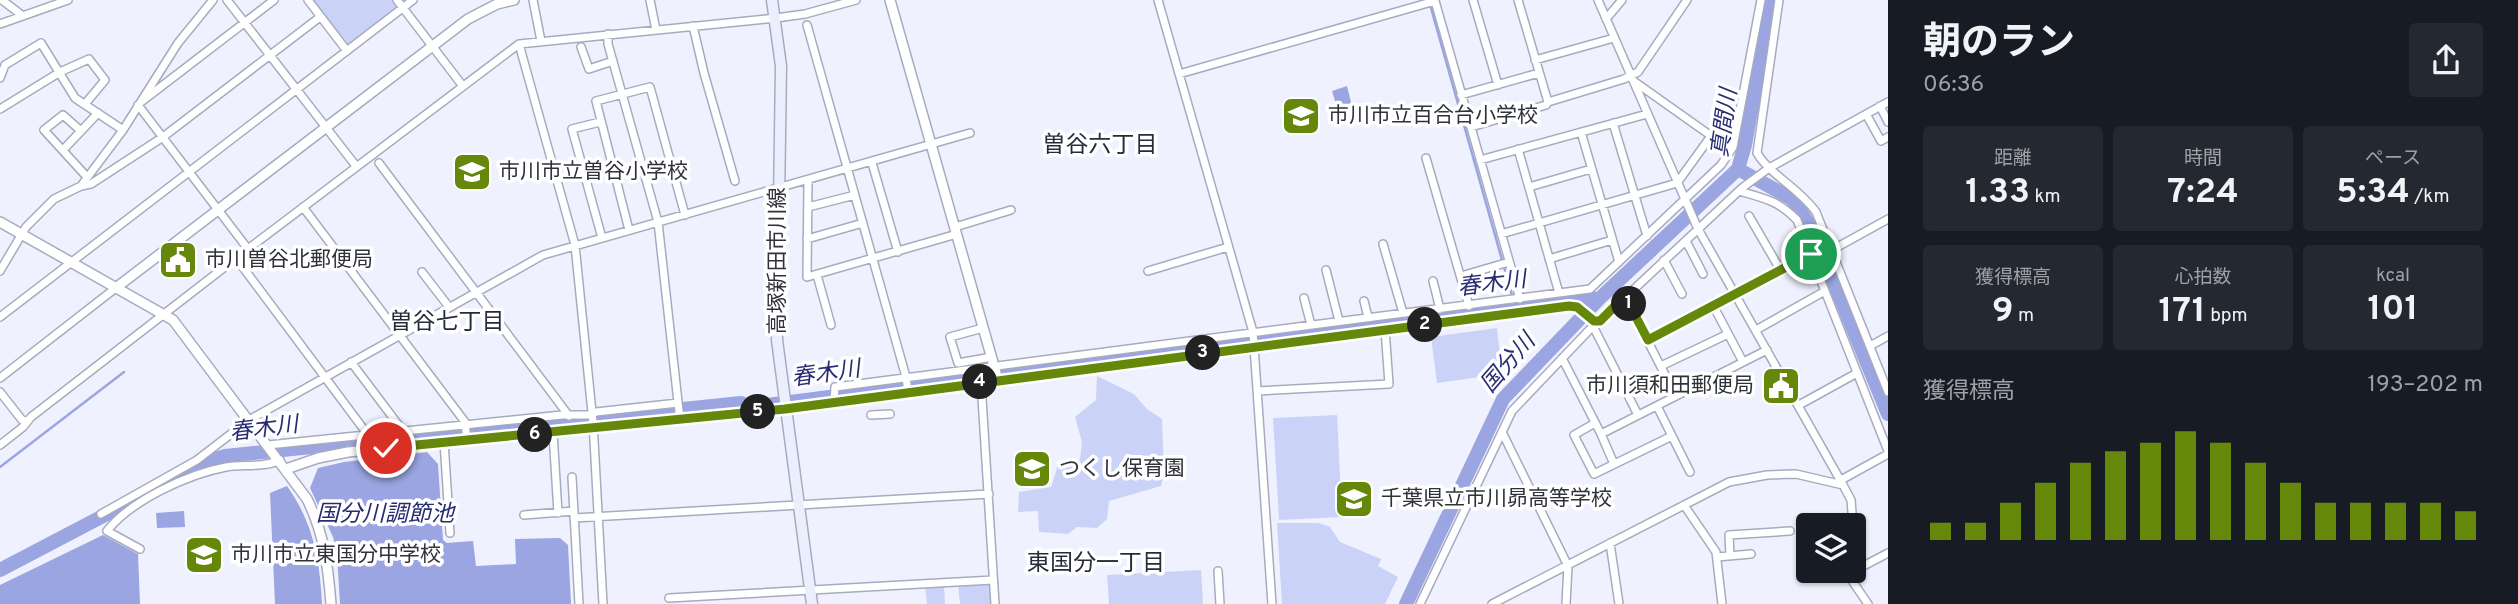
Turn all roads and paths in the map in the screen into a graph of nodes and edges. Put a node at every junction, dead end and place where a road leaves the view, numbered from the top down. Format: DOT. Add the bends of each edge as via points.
graph roads {
  1 [pos="2,0"];
  2 [pos="68,0"];
  3 [pos="213,0"];
  4 [pos="227,0"];
  5 [pos="274,0"];
  6 [pos="308,0"];
  7 [pos="397,0"];
  8 [pos="413,0"];
  9 [pos="514,0"];
  10 [pos="533,0"];
  11 [pos="650,0"];
  12 [pos="772,0"];
  13 [pos="856,0"];
  14 [pos="890,0"];
  15 [pos="1158,0"];
  16 [pos="1473,0"];
  17 [pos="1518,0"];
  18 [pos="1598,0"];
  19 [pos="1622,0"];
  20 [pos="1687,0"];
  21 [pos="1761,0"];
  22 [pos="1779,0"];
  23 [pos="1428,1"];
  24 [pos="403,8"];
  25 [pos="23,16"];
  26 [pos="320,17"];
  27 [pos="776,18"];
  28 [pos="1606,19"];
  29 [pos="244,23"];
  30 [pos="0,24"];
  31 [pos="807,25"];
  32 [pos="693,26"];
  33 [pos="656,30"];
  34 [pos="608,34"];
  35 [pos="1614,38"];
  36 [pos="541,41"];
  37 [pos="519,44"];
  38 [pos="432,47"];
  39 [pos="581,47"];
  40 [pos="347,51"];
  41 [pos="270,56"];
  42 [pos="1535,60"];
  43 [pos="613,61"];
  44 [pos="60,72"];
  45 [pos="1539,73"];
  46 [pos="1179,74"];
  47 [pos="0,78"];
  48 [pos="1632,78"];
  49 [pos="462,85"];
  50 [pos="1498,85"];
  51 [pos="297,90"];
  52 [pos="622,94"];
  53 [pos="1461,95"];
  54 [pos="1548,102"];
  55 [pos="1888,102"];
  56 [pos="85,104"];
  57 [pos="138,105"];
  58 [pos="1880,106"];
  59 [pos="0,108"];
  60 [pos="98,113"];
  61 [pos="1647,114"];
  62 [pos="1866,114"];
  63 [pos="600,122"];
  64 [pos="1888,122"];
  65 [pos="1613,123"];
  66 [pos="1471,127"];
  67 [pos="326,128"];
  68 [pos="123,130"];
  69 [pos="81,131"];
  70 [pos="1581,132"];
  71 [pos="970,133"];
  72 [pos="1711,136"];
  73 [pos="163,137"];
  74 [pos="1888,137"];
  75 [pos="931,144"];
  76 [pos="1518,149"];
  77 [pos="63,150"];
  78 [pos="1731,150"];
  79 [pos="1426,158"];
  80 [pos="1480,160"];
  81 [pos="379,163"];
  82 [pos="872,163"];
  83 [pos="356,166"];
  84 [pos="1769,168"];
  85 [pos="1591,169"];
  86 [pos="848,170"];
  87 [pos="189,172"];
  88 [pos="87,177"];
  89 [pos="735,181"];
  90 [pos="808,181"];
  91 [pos="1677,183"];
  92 [pos="80,186"];
  93 [pos="1529,187"];
  94 [pos="779,188"];
  95 [pos="1741,189"];
  96 [pos="855,195"];
  97 [pos="1634,195"];
  98 [pos="1685,201"];
  99 [pos="1602,204"];
  100 [pos="303,207"];
  101 [pos="808,207"];
  102 [pos="218,210"];
  103 [pos="1011,210"];
  104 [pos="685,215"];
  105 [pos="1749,216"];
  106 [pos="1888,219"];
  107 [pos="0,222"];
  108 [pos="658,222"];
  109 [pos="863,223"];
  110 [pos="1539,223"];
  111 [pos="1697,225"];
  112 [pos="629,230"];
  113 [pos="956,231"];
  114 [pos="23,234"];
  115 [pos="1501,234"];
  116 [pos="1647,236"];
  117 [pos="602,238"];
  118 [pos="807,239"];
  119 [pos="1612,240"];
  120 [pos="1686,241"];
  121 [pos="1383,244"];
  122 [pos="575,245"];
  123 [pos="1228,247"];
  124 [pos="248,248"];
  125 [pos="1832,250"];
  126 [pos="898,252"];
  127 [pos="1811,254"];
  128 [pos="236,258"];
  129 [pos="873,259"];
  130 [pos="1549,259"];
  131 [pos="1664,260"];
  132 [pos="73,262"];
  133 [pos="1619,262"];
  134 [pos="1505,263"];
  135 [pos="1326,270"];
  136 [pos="0,271"];
  137 [pos="1148,271"];
  138 [pos="1781,271"];
  139 [pos="422,272"];
  140 [pos="1703,274"];
  141 [pos="817,275"];
  142 [pos="1461,276"];
  143 [pos="1433,281"];
  144 [pos="117,287"];
  145 [pos="1825,291"];
  146 [pos="476,292"];
  147 [pos="1559,293"];
  148 [pos="1682,294"];
  149 [pos="1625,296"];
  150 [pos="1735,296"];
  151 [pos="1304,298"];
  152 [pos="1516,299"];
  153 [pos="1364,301"];
  154 [pos="1469,306"];
  155 [pos="449,307"];
  156 [pos="1714,307"];
  157 [pos="1440,309"];
  158 [pos="1403,313"];
  159 [pos="165,315"];
  160 [pos="0,317"];
  161 [pos="1368,317"];
  162 [pos="1339,321"];
  163 [pos="1594,324"];
  164 [pos="831,325"];
  165 [pos="1311,325"];
  166 [pos="983,328"];
  167 [pos="1385,329"];
  168 [pos="1756,330"];
  169 [pos="1253,332"];
  170 [pos="400,334"];
  171 [pos="1728,334"];
  172 [pos="1888,336"];
  173 [pos="1648,340"];
  174 [pos="1255,344"];
  175 [pos="1870,346"];
  176 [pos="1768,350"];
  177 [pos="1562,358"];
  178 [pos="351,362"];
  179 [pos="1743,362"];
  180 [pos="1661,366"];
  181 [pos="995,369"];
  182 [pos="1857,373"];
  183 [pos="0,377"];
  184 [pos="325,377"];
  185 [pos="906,379"];
  186 [pos="981,382"];
  187 [pos="908,391"];
  188 [pos="1258,391"];
  189 [pos="0,392"];
  190 [pos="1888,392"];
  191 [pos="1676,396"];
  192 [pos="834,397"];
  193 [pos="784,405"];
  194 [pos="1657,405"];
  195 [pos="1799,405"];
  196 [pos="678,410"];
  197 [pos="890,414"];
  198 [pos="871,415"];
  199 [pos="1638,415"];
  200 [pos="569,416"];
  201 [pos="593,419"];
  202 [pos="249,420"];
  203 [pos="27,421"];
  204 [pos="1595,423"];
  205 [pos="403,431"];
  206 [pos="466,432"];
  207 [pos="1502,432"];
  208 [pos="553,433"];
  209 [pos="1601,434"];
  210 [pos="368,435"];
  211 [pos="1672,436"];
  212 [pos="444,442"];
  213 [pos="0,445"];
  214 [pos="273,452"];
  215 [pos="1888,453"];
  216 [pos="1614,464"];
  217 [pos="286,469"];
  218 [pos="1690,472"];
  219 [pos="572,477"];
  220 [pos="1842,482"];
  221 [pos="989,494"];
  222 [pos="798,504"];
  223 [pos="1684,505"];
  224 [pos="558,513"];
  225 [pos="1852,513"];
  226 [pos="101,514"];
  227 [pos="524,515"];
  228 [pos="574,515"];
  229 [pos="598,517"];
  230 [pos="1790,531"];
  231 [pos="450,533"];
  232 [pos="1610,543"];
  233 [pos="141,549"];
  234 [pos="1888,552"];
  235 [pos="1751,554"];
  236 [pos="1730,556"];
  237 [pos="1717,557"];
  238 [pos="1866,564"];
  239 [pos="1568,566"];
  240 [pos="1218,571"];
  241 [pos="993,580"];
  242 [pos="1853,583"];
  243 [pos="810,591"];
  244 [pos="669,598"];
  245 [pos="331,604"];
  246 [pos="579,604"];
  247 [pos="603,604"];
  248 [pos="811,604"];
  249 [pos="995,604"];
  250 [pos="1220,604"];
  251 [pos="1272,604"];
  252 [pos="1420,604"];
  253 [pos="1492,604"];
  254 [pos="1566,604"];
  255 [pos="1619,604"];
  256 [pos="1722,604"];
  257 [pos="1868,604"];
  1 -- 25 [label="street"];
  2 -- 25 [label="street"];
  3 -- 57 [label="street"];
  4 -- 29 [label="street"];
  5 -- 29 [label="street"];
  6 -- 26 [label="street"];
  7 -- 24 [label="street"];
  8 -- 24 [label="street"];
  9 -- 38 [label="street" via="480,12"];
  10 -- 36 [label="street"];
  11 -- 33 [label="street"];
  12 -- 27 [label="main road, 高塚新田市川線"];
  13 -- 27 [label="street"];
  14 -- 75 [label="street"];
  15 -- 46 [label="street"];
  16 -- 50 [label="street"];
  17 -- 42 [label="street"];
  18 -- 28 [label="street"];
  19 -- 28 [label="street"];
  20 -- 48 [label="street"];
  21 -- 78 [label="street"];
  22 -- 84 [label="street" via="1757,153"];
  23 -- 46 [label="street"];
  23 -- 53 [label="street" via="1435,1"];
  24 -- 38 [label="street"];
  24 -- 40 [label="street"];
  25 -- 30 [label="street"];
  26 -- 40 [label="street"];
  26 -- 41 [label="street"];
  27 -- 32 [label="street"];
  27 -- 94 [label="main road, 高塚新田市川線" via="781,65"];
  28 -- 35 [label="street"];
  29 -- 41 [label="street"];
  29 -- 57 [label="street"];
  31 -- 86 [label="street"];
  32 -- 33 [label="street"];
  32 -- 89 [label="street"];
  33 -- 34 [label="street"];
  34 -- 36 [label="street"];
  34 -- 43 [label="street"];
  35 -- 42 [label="street"];
  35 -- 48 [label="street"];
  36 -- 37 [label="street"];
  37 -- 49 [label="street"];
  37 -- 122 [label="street"];
  38 -- 49 [label="street"];
  38 -- 67 [label="street"];
  39 -- 43 [label="street" via="589,69"];
  40 -- 51 [label="street"];
  41 -- 51 [label="street"];
  41 -- 73 [label="street"];
  42 -- 45 [label="street"];
  43 -- 52 [label="street"];
  44 -- 47 [label="street" via="41,43 5,65"];
  44 -- 56 [label="street" via="75,98"];
  44 -- 56 [label="street" via="89,59 105,80"];
  44 -- 59 [label="street"];
  45 -- 50 [label="street"];
  45 -- 54 [label="street"];
  46 -- 123 [label="street"];
  48 -- 54 [label="street"];
  48 -- 61 [label="street"];
  48 -- 72 [label="street"];
  49 -- 83 [label="street"];
  50 -- 53 [label="street"];
  51 -- 67 [label="street"];
  51 -- 87 [label="street"];
  52 -- 63 [label="street" via="596,101"];
  52 -- 104 [label="street" via="650,87"];
  52 -- 108 [label="street"];
  53 -- 66 [label="street"];
  54 -- 66 [label="street"];
  55 -- 58 [label="street"];
  56 -- 60 [label="street"];
  57 -- 68 [label="street"];
  57 -- 73 [label="street"];
  58 -- 62 [label="street"];
  58 -- 64 [label="street"];
  60 -- 68 [label="street"];
  60 -- 69 [label="street"];
  61 -- 65 [label="street"];
  61 -- 91 [label="street"];
  62 -- 74 [label="street" via="1881,141"];
  62 -- 84 [label="street"];
  63 -- 112 [label="street"];
  63 -- 117 [label="street" via="572,129"];
  65 -- 70 [label="street"];
  65 -- 97 [label="street"];
  66 -- 80 [label="street"];
  67 -- 83 [label="street"];
  67 -- 102 [label="street"];
  68 -- 88 [label="street"];
  69 -- 77 [label="street"];
  69 -- 77 [label="street" via="63,114 44,130"];
  70 -- 76 [label="street"];
  70 -- 85 [label="street"];
  71 -- 75 [label="street"];
  72 -- 78 [label="street"];
  72 -- 91 [label="street"];
  73 -- 87 [label="street"];
  73 -- 92 [label="street" via="91,184"];
  75 -- 82 [label="street"];
  75 -- 113 [label="street"];
  76 -- 80 [label="street"];
  76 -- 93 [label="street"];
  77 -- 88 [label="street"];
  78 -- 98 [label="street"];
  79 -- 142 [label="street"];
  80 -- 115 [label="street"];
  81 -- 146 [label="street"];
  82 -- 86 [label="street"];
  82 -- 126 [label="street"];
  83 -- 100 [label="street"];
  84 -- 95 [label="street"];
  84 -- 125 [label="street" via="1805,197"];
  85 -- 93 [label="street"];
  85 -- 99 [label="street"];
  86 -- 90 [label="street"];
  86 -- 96 [label="street"];
  87 -- 102 [label="street"];
  87 -- 132 [label="street"];
  88 -- 92 [label="street"];
  90 -- 94 [label="street"];
  90 -- 101 [label="street"];
  91 -- 97 [label="street"];
  91 -- 98 [label="street"];
  92 -- 114 [label="street" via="54,200"];
  93 -- 110 [label="street"];
  94 -- 104 [label="street"];
  94 -- 193 [label="main road, 高塚新田市川線" via="777,340"];
  95 -- 111 [label="street"];
  95 -- 127 [label="street" via="1784,206 1797,220"];
  96 -- 101 [label="street"];
  96 -- 109 [label="street"];
  97 -- 99 [label="street"];
  97 -- 116 [label="street"];
  98 -- 111 [label="street"];
  98 -- 116 [label="street"];
  99 -- 110 [label="street"];
  99 -- 119 [label="street"];
  100 -- 124 [label="street"];
  100 -- 170 [label="street"];
  101 -- 118 [label="street"];
  102 -- 124 [label="street"];
  102 -- 144 [label="street"];
  103 -- 113 [label="street"];
  104 -- 108 [label="street"];
  105 -- 138 [label="street"];
  106 -- 125 [label="street"];
  107 -- 114 [label="street"];
  108 -- 112 [label="street"];
  108 -- 196 [label="street"];
  109 -- 118 [label="street"];
  109 -- 129 [label="street"];
  110 -- 115 [label="street"];
  110 -- 130 [label="street"];
  111 -- 120 [label="street"];
  111 -- 150 [label="street"];
  112 -- 117 [label="street"];
  113 -- 126 [label="street"];
  113 -- 166 [label="street"];
  114 -- 132 [label="street"];
  114 -- 136 [label="street"];
  115 -- 134 [label="street"];
  116 -- 133 [label="street"];
  117 -- 122 [label="street"];
  118 -- 141 [label="street" via="807,277"];
  119 -- 130 [label="street"];
  119 -- 133 [label="street"];
  120 -- 131 [label="street"];
  120 -- 140 [label="street"];
  121 -- 158 [label="street"];
  122 -- 146 [label="street"];
  122 -- 201 [label="street"];
  123 -- 137 [label="street"];
  123 -- 169 [label="street"];
  124 -- 128 [label="street"];
  125 -- 175 [label="street"];
  126 -- 129 [label="street"];
  127 -- 138 [label="street"];
  127 -- 145 [label="street"];
  128 -- 159 [label="street"];
  128 -- 184 [label="street"];
  129 -- 141 [label="street"];
  129 -- 185 [label="street"];
  130 -- 147 [label="street"];
  131 -- 148 [label="street"];
  131 -- 149 [label="street"];
  132 -- 144 [label="street"];
  132 -- 160 [label="street"];
  133 -- 147 [label="street" via="1590,289"];
  134 -- 142 [label="street"];
  134 -- 152 [label="street"];
  135 -- 162 [label="street"];
  138 -- 150 [label="street"];
  139 -- 155 [label="street"];
  141 -- 164 [label="street"];
  142 -- 154 [label="street"];
  143 -- 157 [label="street"];
  144 -- 159 [label="street"];
  144 -- 183 [label="street"];
  145 -- 168 [label="street"];
  145 -- 182 [label="street"];
  146 -- 155 [label="street"];
  146 -- 200 [label="street"];
  147 -- 152 [label="street"];
  149 -- 163 [label="street"];
  149 -- 173 [label="street"];
  150 -- 156 [label="street"];
  150 -- 168 [label="street"];
  151 -- 165 [label="street"];
  152 -- 154 [label="street"];
  153 -- 161 [label="street"];
  154 -- 157 [label="street"];
  155 -- 170 [label="street"];
  156 -- 171 [label="street"];
  156 -- 173 [label="street"];
  157 -- 158 [label="street"];
  158 -- 161 [label="street"];
  159 -- 202 [label="street"];
  159 -- 203 [label="street"];
  161 -- 162 [label="street"];
  162 -- 165 [label="street"];
  163 -- 167 [label="street" via="1577,307 1569,306"];
  163 -- 177 [label="street"];
  163 -- 199 [label="street"];
  165 -- 169 [label="street"];
  166 -- 181 [label="street"];
  166 -- 181 [label="street" via="950,337 958,363"];
  167 -- 174 [label="street"];
  167 -- 188 [label="street" via="1389,384"];
  168 -- 176 [label="street"];
  169 -- 174 [label="street"];
  169 -- 181 [label="street"];
  170 -- 178 [label="street"];
  170 -- 206 [label="street"];
  171 -- 179 [label="street"];
  171 -- 180 [label="street"];
  172 -- 175 [label="street"];
  173 -- 180 [label="street"];
  174 -- 181 [label="street"];
  174 -- 188 [label="street"];
  175 -- 190 [label="street"];
  176 -- 179 [label="street"];
  176 -- 195 [label="street"];
  177 -- 204 [label="street"];
  177 -- 207 [label="street" via="1512,411"];
  178 -- 184 [label="street"];
  178 -- 205 [label="street"];
  179 -- 191 [label="street"];
  180 -- 191 [label="street"];
  181 -- 185 [label="street"];
  181 -- 186 [label="street"];
  182 -- 195 [label="street"];
  182 -- 215 [label="street"];
  184 -- 202 [label="street"];
  184 -- 210 [label="street"];
  185 -- 187 [label="street"];
  185 -- 192 [label="street" via="835,387"];
  186 -- 187 [label="street"];
  186 -- 221 [label="street"];
  187 -- 192 [label="street"];
  188 -- 251 [label="street"];
  189 -- 203 [label="street"];
  191 -- 194 [label="street"];
  192 -- 193 [label="street"];
  193 -- 196 [label="street"];
  193 -- 222 [label="main road, 高塚新田市川線"];
  194 -- 199 [label="street"];
  194 -- 211 [label="street"];
  195 -- 220 [label="street"];
  196 -- 201 [label="street"];
  196 -- 201 [label="street"];
  197 -- 198 [label="street"];
  199 -- 209 [label="street"];
  200 -- 201 [label="street"];
  200 -- 206 [label="street"];
  201 -- 208 [label="street"];
  201 -- 229 [label="street"];
  202 -- 214 [label="street"];
  202 -- 226 [label="street" via="197,460"];
  203 -- 213 [label="street"];
  204 -- 209 [label="street"];
  204 -- 216 [label="street" via="1574,435 1594,474"];
  205 -- 206 [label="street"];
  205 -- 210 [label="street"];
  206 -- 208 [label="street"];
  206 -- 212 [label="street"];
  207 -- 239 [label="street"];
  207 -- 252 [label="street"];
  208 -- 224 [label="street"];
  209 -- 216 [label="street"];
  210 -- 214 [label="street"];
  211 -- 216 [label="street"];
  211 -- 218 [label="street"];
  212 -- 217 [label="street" via="332,455"];
  212 -- 231 [label="street"];
  214 -- 217 [label="street"];
  214 -- 233 [label="street" via="272,464 227,467 194,476 118,516 107,531"];
  215 -- 220 [label="street"];
  217 -- 245 [label="street" via="319,526"];
  219 -- 228 [label="street"];
  220 -- 223 [label="street" via="1796,474 1767,475 1729,482"];
  220 -- 225 [label="street"];
  221 -- 222 [label="street"];
  221 -- 241 [label="street"];
  222 -- 229 [label="street"];
  222 -- 243 [label="main road, 高塚新田市川線"];
  223 -- 232 [label="street"];
  223 -- 237 [label="street"];
  224 -- 227 [label="street"];
  224 -- 228 [label="street"];
  228 -- 229 [label="street"];
  228 -- 246 [label="street"];
  229 -- 247 [label="street"];
  230 -- 236 [label="street" via="1729,536"];
  232 -- 239 [label="street"];
  232 -- 255 [label="street"];
  234 -- 238 [label="street"];
  235 -- 236 [label="street"];
  236 -- 237 [label="street"];
  237 -- 256 [label="street"];
  239 -- 253 [label="street"];
  239 -- 254 [label="street"];
  240 -- 250 [label="street"];
  241 -- 243 [label="street"];
  241 -- 249 [label="street"];
  242 -- 257 [label="street"];
  243 -- 244 [label="street"];
  243 -- 248 [label="main road, 高塚新田市川線"];
}
